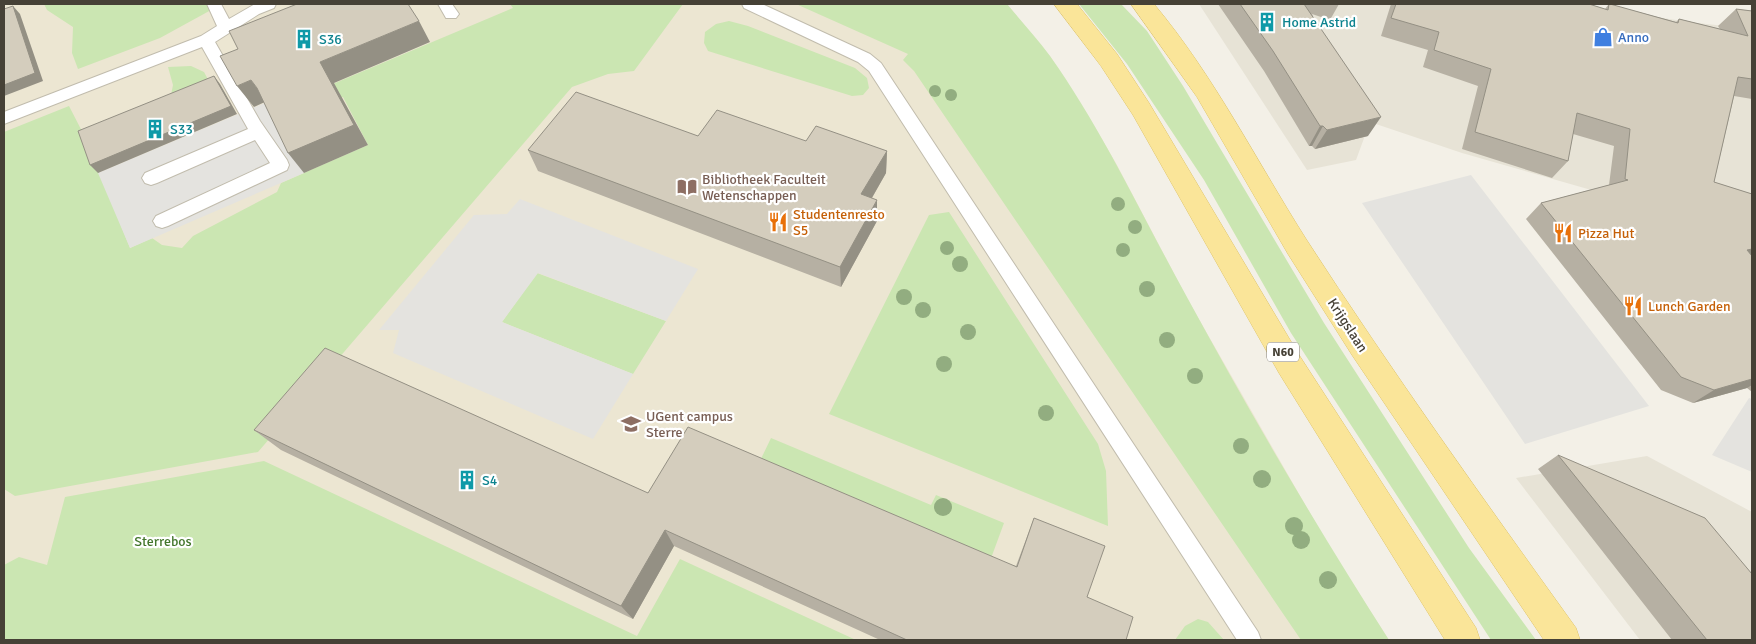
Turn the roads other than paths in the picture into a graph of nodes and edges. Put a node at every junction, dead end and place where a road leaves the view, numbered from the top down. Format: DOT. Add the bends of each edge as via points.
graph roads {
  1 [pos="214,4"];
  2 [pos="269,4"];
  3 [pos="749,4"];
  4 [pos="1065,4"];
  5 [pos="1142,4"];
  6 [pos="224,27"];
  7 [pos="206,40"];
  8 [pos="4,118"];
  9 [pos="258,132"];
  10 [pos="151,178"];
  11 [pos="162,221"];
  12 [pos="1250,640"];
  13 [pos="1464,640"];
  14 [pos="1564,640"];
  1 -- 6 [label="lane"];
  2 -- 6 [label="lane"];
  3 -- 12 [label="lane" via="864,58 876,67"];
  4 -- 13 [label="main road, N60" via="1141,108 1294,372"];
  5 -- 14 [label="main road, Krijgslaan" via="1195,74 1296,243 1468,506"];
  6 -- 7 [label="lane"];
  7 -- 8 [label="lane"];
  7 -- 9 [label="lane"];
  9 -- 10 [label="lane"];
  9 -- 11 [label="lane" via="281,165"];
}
